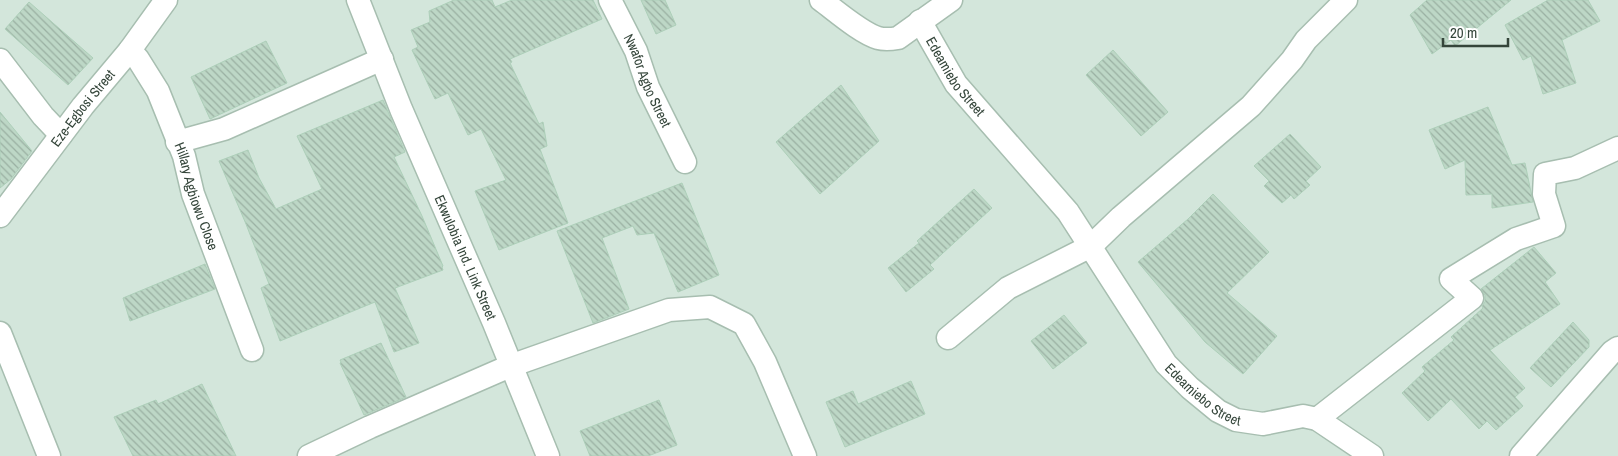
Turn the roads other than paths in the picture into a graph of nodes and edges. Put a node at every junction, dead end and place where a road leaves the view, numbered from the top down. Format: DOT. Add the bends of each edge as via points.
graph roads {
  1 [pos="166,0"];
  2 [pos="358,0"];
  3 [pos="610,0"];
  4 [pos="821,0"];
  5 [pos="951,0"];
  6 [pos="1346,0"];
  7 [pos="920,21"];
  8 [pos="130,50"];
  9 [pos="382,58"];
  10 [pos="0,60"];
  11 [pos="61,135"];
  12 [pos="177,142"];
  13 [pos="1618,148"];
  14 [pos="685,162"];
  15 [pos="0,216"];
  16 [pos="1091,246"];
  17 [pos="0,333"];
  18 [pos="948,338"];
  19 [pos="1618,348"];
  20 [pos="252,350"];
  21 [pos="510,366"];
  22 [pos="1317,419"];
  23 [pos="49,456"];
  24 [pos="310,456"];
  25 [pos="548,456"];
  26 [pos="806,456"];
  27 [pos="1372,456"];
  28 [pos="1521,456"];
  1 -- 8 [label="street, Eze-Egbosi Street"];
  2 -- 9 [label="street, Ekwulobia Ind. Link Street"];
  3 -- 14 [label="street, Nwafor Agbo Street"];
  4 -- 7 [label="street" via="877,38 898,38"];
  5 -- 7 [label="street"];
  6 -- 16 [label="street" via="1306,40 1251,106"];
  7 -- 16 [label="street, Edeamiebo Street" via="956,84 1068,212"];
  8 -- 11 [label="street, Eze-Egbosi Street"];
  8 -- 12 [label="street, Hillary Agbiowu Close" via="158,91"];
  9 -- 12 [label="street" via="224,129"];
  9 -- 21 [label="street, Ekwulobia Ind. Link Street"];
  10 -- 11 [label="street"];
  11 -- 15 [label="street, Eze-Egbosi Street"];
  12 -- 20 [label="street, Hillary Agbiowu Close" via="184,156 193,194"];
  13 -- 22 [label="street" via="1575,168 1546,174 1544,194 1554,226 1516,240 1451,279 1472,298"];
  16 -- 18 [label="street" via="1008,288"];
  16 -- 22 [label="street, Edeamiebo Street" via="1166,364 1218,411 1236,420 1263,424 1303,416"];
  17 -- 23 [label="street"];
  19 -- 28 [label="street"];
  21 -- 24 [label="street"];
  21 -- 25 [label="street, Ekwulobia Ind. Link Street"];
  21 -- 26 [label="street" via="669,310 710,308 744,324 765,362"];
  22 -- 27 [label="street"];
}
